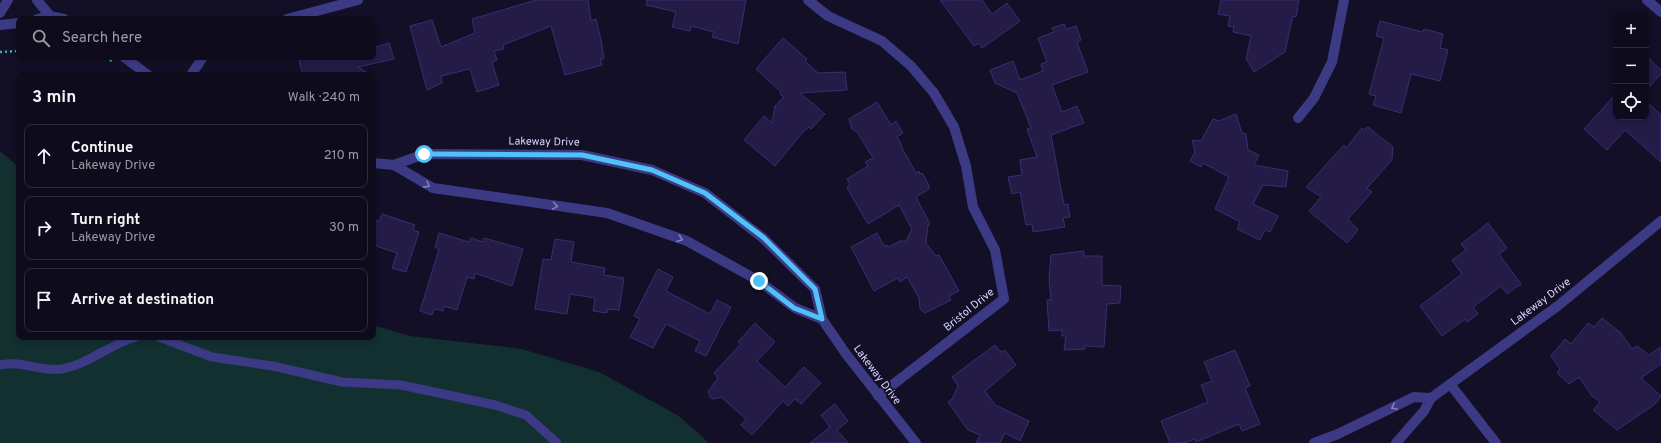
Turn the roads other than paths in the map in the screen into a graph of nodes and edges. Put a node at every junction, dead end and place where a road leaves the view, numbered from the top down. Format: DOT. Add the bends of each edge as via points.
graph roads {
  1 [pos="8,0"];
  2 [pos="37,0"];
  3 [pos="358,0"];
  4 [pos="808,0"];
  5 [pos="1344,0"];
  6 [pos="1647,0"];
  7 [pos="1661,12"];
  8 [pos="0,13"];
  9 [pos="50,16"];
  10 [pos="298,16"];
  11 [pos="16,23"];
  12 [pos="0,25"];
  13 [pos="128,60"];
  14 [pos="201,60"];
  15 [pos="144,72"];
  16 [pos="193,72"];
  17 [pos="1298,118"];
  18 [pos="376,163"];
  19 [pos="394,165"];
  20 [pos="1660,225"];
  21 [pos="822,319"];
  22 [pos="127,340"];
  23 [pos="167,340"];
  24 [pos="0,365"];
  25 [pos="1450,384"];
  26 [pos="878,396"];
  27 [pos="1431,398"];
  28 [pos="557,443"];
  29 [pos="916,443"];
  30 [pos="1314,443"];
  31 [pos="1396,443"];
  32 [pos="1496,443"];
  1 -- 8 [label="street"];
  2 -- 9 [label="street"];
  3 -- 10 [label="street"];
  4 -- 26 [label="street, Bristol Drive" via="828,16 882,41 912,66 934,93 954,127 966,166 973,207 995,250 1004,299"];
  5 -- 17 [label="street" via="1332,62 1314,98"];
  6 -- 7 [label="street"];
  11 -- 12 [label="street"];
  13 -- 15 [label="street"];
  14 -- 16 [label="street"];
  18 -- 19 [label="street, Lakeway Drive"];
  19 -- 21 [label="street, Lakeway Drive, one-way" via="432,188 607,213 687,241 759,281 794,308"];
  19 -- 21 [label="street, Lakeway Drive" via="424,154 582,155 652,170 705,193 764,238 815,289"];
  20 -- 25 [label="street, Lakeway Drive" via="1559,305"];
  21 -- 26 [label="street, Lakeway Drive"];
  22 -- 24 [label="lane" via="82,363 63,369 18,364"];
  23 -- 28 [label="lane" via="212,357 292,369 327,380 401,385 488,404 526,415"];
  25 -- 27 [label="street, Lakeway Drive"];
  25 -- 32 [label="street"];
  26 -- 29 [label="street, Lakeway Drive"];
  27 -- 30 [label="street, one-way" via="1414,397"];
  27 -- 31 [label="street, Lakeway Drive" via="1424,411"];
}
